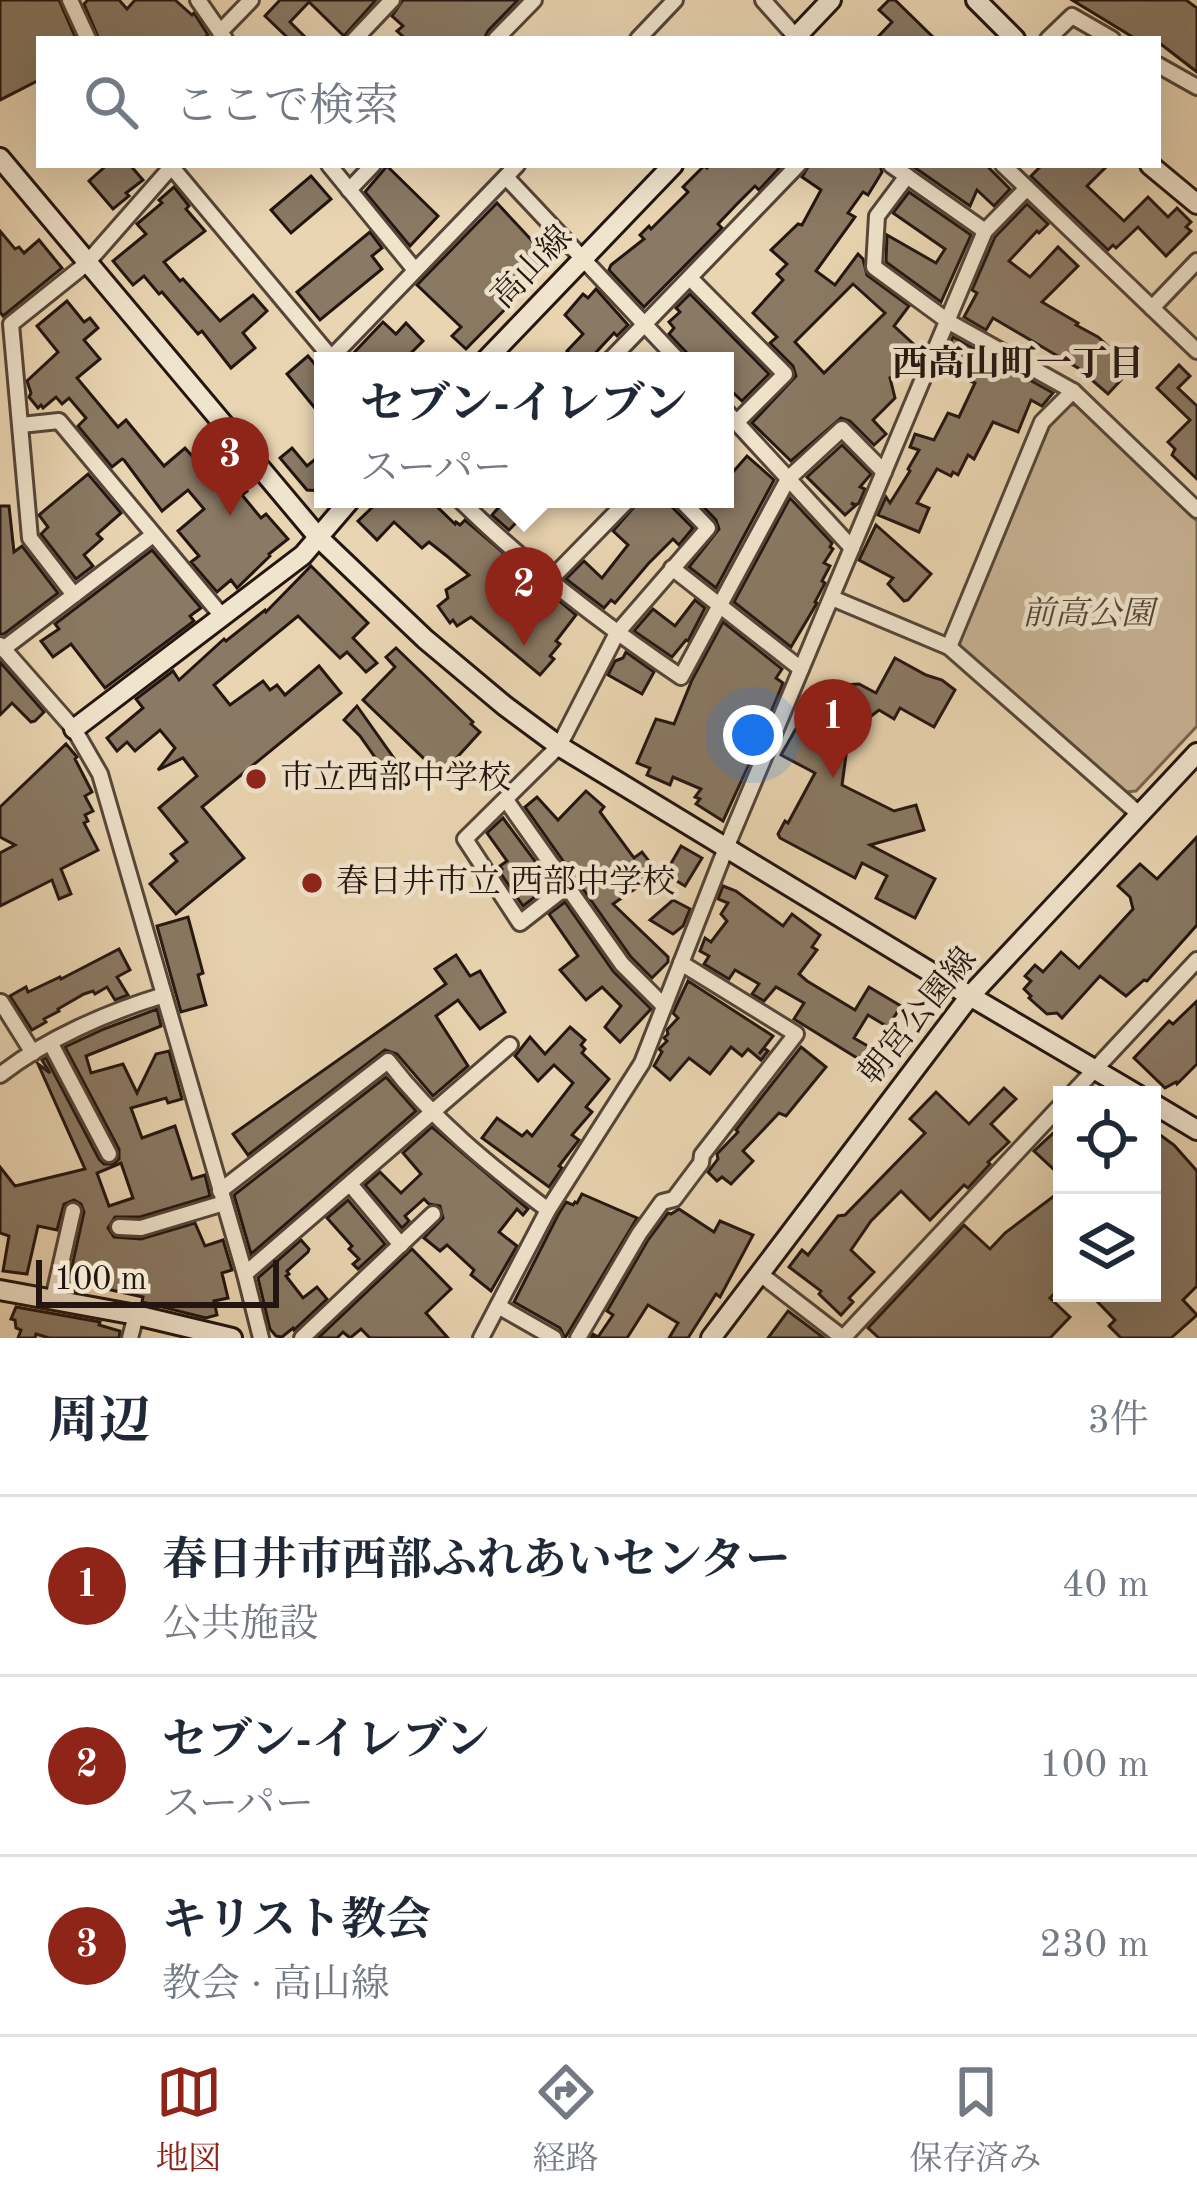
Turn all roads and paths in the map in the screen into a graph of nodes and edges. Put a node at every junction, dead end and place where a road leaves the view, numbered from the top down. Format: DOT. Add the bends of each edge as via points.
graph roads {
  1 [pos="70,0"];
  2 [pos="198,0"];
  3 [pos="251,0"];
  4 [pos="392,0"];
  5 [pos="534,0"];
  6 [pos="675,0"];
  7 [pos="764,0"];
  8 [pos="831,0"];
  9 [pos="976,0"];
  10 [pos="1078,0"];
  11 [pos="1072,16"];
  12 [pos="87,36"];
  13 [pos="223,36"];
  14 [pos="358,36"];
  15 [pos="499,36"];
  16 [pos="641,36"];
  17 [pos="793,36"];
  18 [pos="797,36"];
  19 [pos="1012,36"];
  20 [pos="1051,36"];
  21 [pos="1107,36"];
  22 [pos="1161,67"];
  23 [pos="1197,87"];
  24 [pos="0,158"];
  25 [pos="170,168"];
  26 [pos="174,168"];
  27 [pos="331,168"];
  28 [pos="370,168"];
  29 [pos="670,168"];
  30 [pos="795,168"];
  31 [pos="895,168"];
  32 [pos="1006,168"];
  33 [pos="1154,168"];
  34 [pos="511,171"];
  35 [pos="907,176"];
  36 [pos="1027,188"];
  37 [pos="349,190"];
  38 [pos="1197,204"];
  39 [pos="985,231"];
  40 [pos="584,259"];
  41 [pos="1197,261"];
  42 [pos="86,264"];
  43 [pos="415,270"];
  44 [pos="690,278"];
  45 [pos="1152,308"];
  46 [pos="949,322"];
  47 [pos="645,324"];
  48 [pos="1197,351"];
  49 [pos="326,352"];
  50 [pos="339,352"];
  51 [pos="494,352"];
  52 [pos="618,352"];
  53 [pos="671,352"];
  54 [pos="1073,391"];
  55 [pos="734,421"];
  56 [pos="736,423"];
  57 [pos="21,425"];
  58 [pos="884,472"];
  59 [pos="788,479"];
  60 [pos="344,508"];
  61 [pos="473,508"];
  62 [pos="620,508"];
  63 [pos="689,508"];
  64 [pos="1197,510"];
  65 [pos="153,535"];
  66 [pos="319,538"];
  67 [pos="852,548"];
  68 [pos="672,568"];
  69 [pos="550,580"];
  70 [pos="74,596"];
  71 [pos="832,598"];
  72 [pos="719,607"];
  73 [pos="222,616"];
  74 [pos="617,633"];
  75 [pos="2,647"];
  76 [pos="949,647"];
  77 [pos="801,669"];
  78 [pos="74,729"];
  79 [pos="559,746"];
  80 [pos="1197,753"];
  81 [pos="506,800"];
  82 [pos="1139,814"];
  83 [pos="726,848"];
  84 [pos="566,887"];
  85 [pos="1197,960"];
  86 [pos="681,964"];
  87 [pos="164,995"];
  88 [pos="970,996"];
  89 [pos="1,1002"];
  90 [pos="664,1006"];
  91 [pos="51,1044"];
  92 [pos="510,1046"];
  93 [pos="32,1052"];
  94 [pos="1095,1069"];
  95 [pos="0,1075"];
  96 [pos="1079,1086"];
  97 [pos="1123,1086"];
  98 [pos="1161,1108"];
  99 [pos="433,1112"];
  100 [pos="1053,1114"];
  101 [pos="1197,1130"];
  102 [pos="109,1154"];
  103 [pos="350,1184"];
  104 [pos="222,1197"];
  105 [pos="548,1210"];
  106 [pos="73,1211"];
  107 [pos="434,1214"];
  108 [pos="119,1227"];
  109 [pos="400,1245"];
  110 [pos="760,1273"];
  111 [pos="245,1274"];
  112 [pos="0,1290"];
  113 [pos="53,1299"];
  114 [pos="498,1306"];
  115 [pos="136,1316"];
  116 [pos="198,1334"];
  117 [pos="130,1338"];
  118 [pos="232,1338"];
  119 [pos="261,1338"];
  120 [pos="302,1338"];
  121 [pos="482,1338"];
  122 [pos="554,1338"];
  123 [pos="578,1338"];
  124 [pos="711,1338"];
  1 -- 12 [label="street"];
  2 -- 13 [label="street"];
  3 -- 13 [label="street"];
  4 -- 14 [label="street"];
  5 -- 15 [label="street"];
  6 -- 16 [label="street"];
  7 -- 17 [label="street"];
  8 -- 18 [label="street"];
  9 -- 19 [label="street"];
  10 -- 11 [label="street"];
  11 -- 20 [label="street"];
  11 -- 21 [label="street"];
  22 -- 23 [label="street"];
  24 -- 42 [label="street"];
  25 -- 42 [label="street"];
  26 -- 49 [label="street"];
  27 -- 37 [label="street"];
  28 -- 37 [label="street"];
  29 -- 40 [label="street, 高山線"];
  30 -- 44 [label="street"];
  31 -- 35 [label="street"];
  32 -- 36 [label="street"];
  33 -- 38 [label="street"];
  34 -- 40 [label="street"];
  34 -- 43 [label="street"];
  35 -- 39 [label="street"];
  35 -- 46 [label="street" via="877,216 874,267"];
  36 -- 39 [label="street"];
  36 -- 45 [label="street"];
  37 -- 43 [label="street"];
  39 -- 46 [label="street"];
  40 -- 47 [label="street"];
  40 -- 51 [label="street, 高山線"];
  41 -- 45 [label="street"];
  42 -- 57 [label="street" via="11,324"];
  42 -- 66 [label="street"];
  43 -- 50 [label="street"];
  44 -- 47 [label="street"];
  44 -- 56 [label="street" via="785,374"];
  45 -- 48 [label="street"];
  46 -- 54 [label="street"];
  46 -- 58 [label="street"];
  47 -- 52 [label="street"];
  47 -- 53 [label="street"];
  54 -- 64 [label="street"];
  54 -- 76 [label="street" via="1042,422"];
  55 -- 56 [label="street"];
  56 -- 59 [label="street"];
  57 -- 65 [label="street" via="58,421"];
  57 -- 70 [label="street" via="30,538"];
  58 -- 59 [label="street" via="842,429"];
  58 -- 67 [label="street"];
  59 -- 67 [label="street"];
  59 -- 72 [label="street"];
  60 -- 66 [label="street"];
  61 -- 69 [label="street"];
  62 -- 69 [label="street"];
  63 -- 68 [label="street" via="708,528"];
  65 -- 70 [label="street"];
  65 -- 73 [label="street"];
  66 -- 73 [label="street"];
  66 -- 79 [label="street" via="424,640"];
  67 -- 71 [label="street"];
  68 -- 72 [label="street"];
  68 -- 74 [label="street"];
  69 -- 74 [label="street"];
  70 -- 75 [label="street"];
  71 -- 76 [label="street"];
  71 -- 77 [label="street"];
  72 -- 74 [label="street" via="681,677"];
  72 -- 77 [label="street"];
  73 -- 78 [label="street"];
  74 -- 79 [label="street"];
  75 -- 78 [label="street"];
  76 -- 82 [label="street"];
  77 -- 83 [label="street"];
  78 -- 87 [label="street" via="100,774"];
  79 -- 81 [label="street"];
  79 -- 83 [label="street"];
  80 -- 82 [label="street, 朝宮公園線"];
  81 -- 84 [label="street"];
  81 -- 84 [label="street" via="465,839 520,922"];
  82 -- 88 [label="street, 朝宮公園線"];
  83 -- 86 [label="street"];
  83 -- 88 [label="street"];
  84 -- 90 [label="street"];
  85 -- 94 [label="street"];
  86 -- 90 [label="street"];
  86 -- 123 [label="street" via="796,1034 639,1234"];
  87 -- 91 [label="street"];
  87 -- 104 [label="street"];
  88 -- 94 [label="street"];
  88 -- 110 [label="street, 朝宮公園線"];
  89 -- 93 [label="street"];
  90 -- 105 [label="street" via="642,1063"];
  91 -- 93 [label="street"];
  91 -- 102 [label="street"];
  92 -- 99 [label="street"];
  93 -- 95 [label="street"];
  94 -- 96 [label="street"];
  94 -- 97 [label="street"];
  98 -- 101 [label="street"];
  99 -- 103 [label="street"];
  99 -- 104 [label="street" via="388,1061"];
  99 -- 105 [label="street"];
  100 -- 110 [label="street" via="843,1337"];
  103 -- 109 [label="street"];
  103 -- 111 [label="street"];
  104 -- 108 [label="street" via="141,1228"];
  104 -- 111 [label="street"];
  105 -- 114 [label="street"];
  106 -- 113 [label="street"];
  107 -- 109 [label="street"];
  109 -- 120 [label="street"];
  110 -- 124 [label="street, 朝宮公園線"];
  111 -- 119 [label="street"];
  112 -- 113 [label="street"];
  113 -- 115 [label="street"];
  114 -- 121 [label="street"];
  114 -- 122 [label="street"];
  115 -- 116 [label="street"];
  115 -- 117 [label="street"];
  116 -- 118 [label="street"];
}
